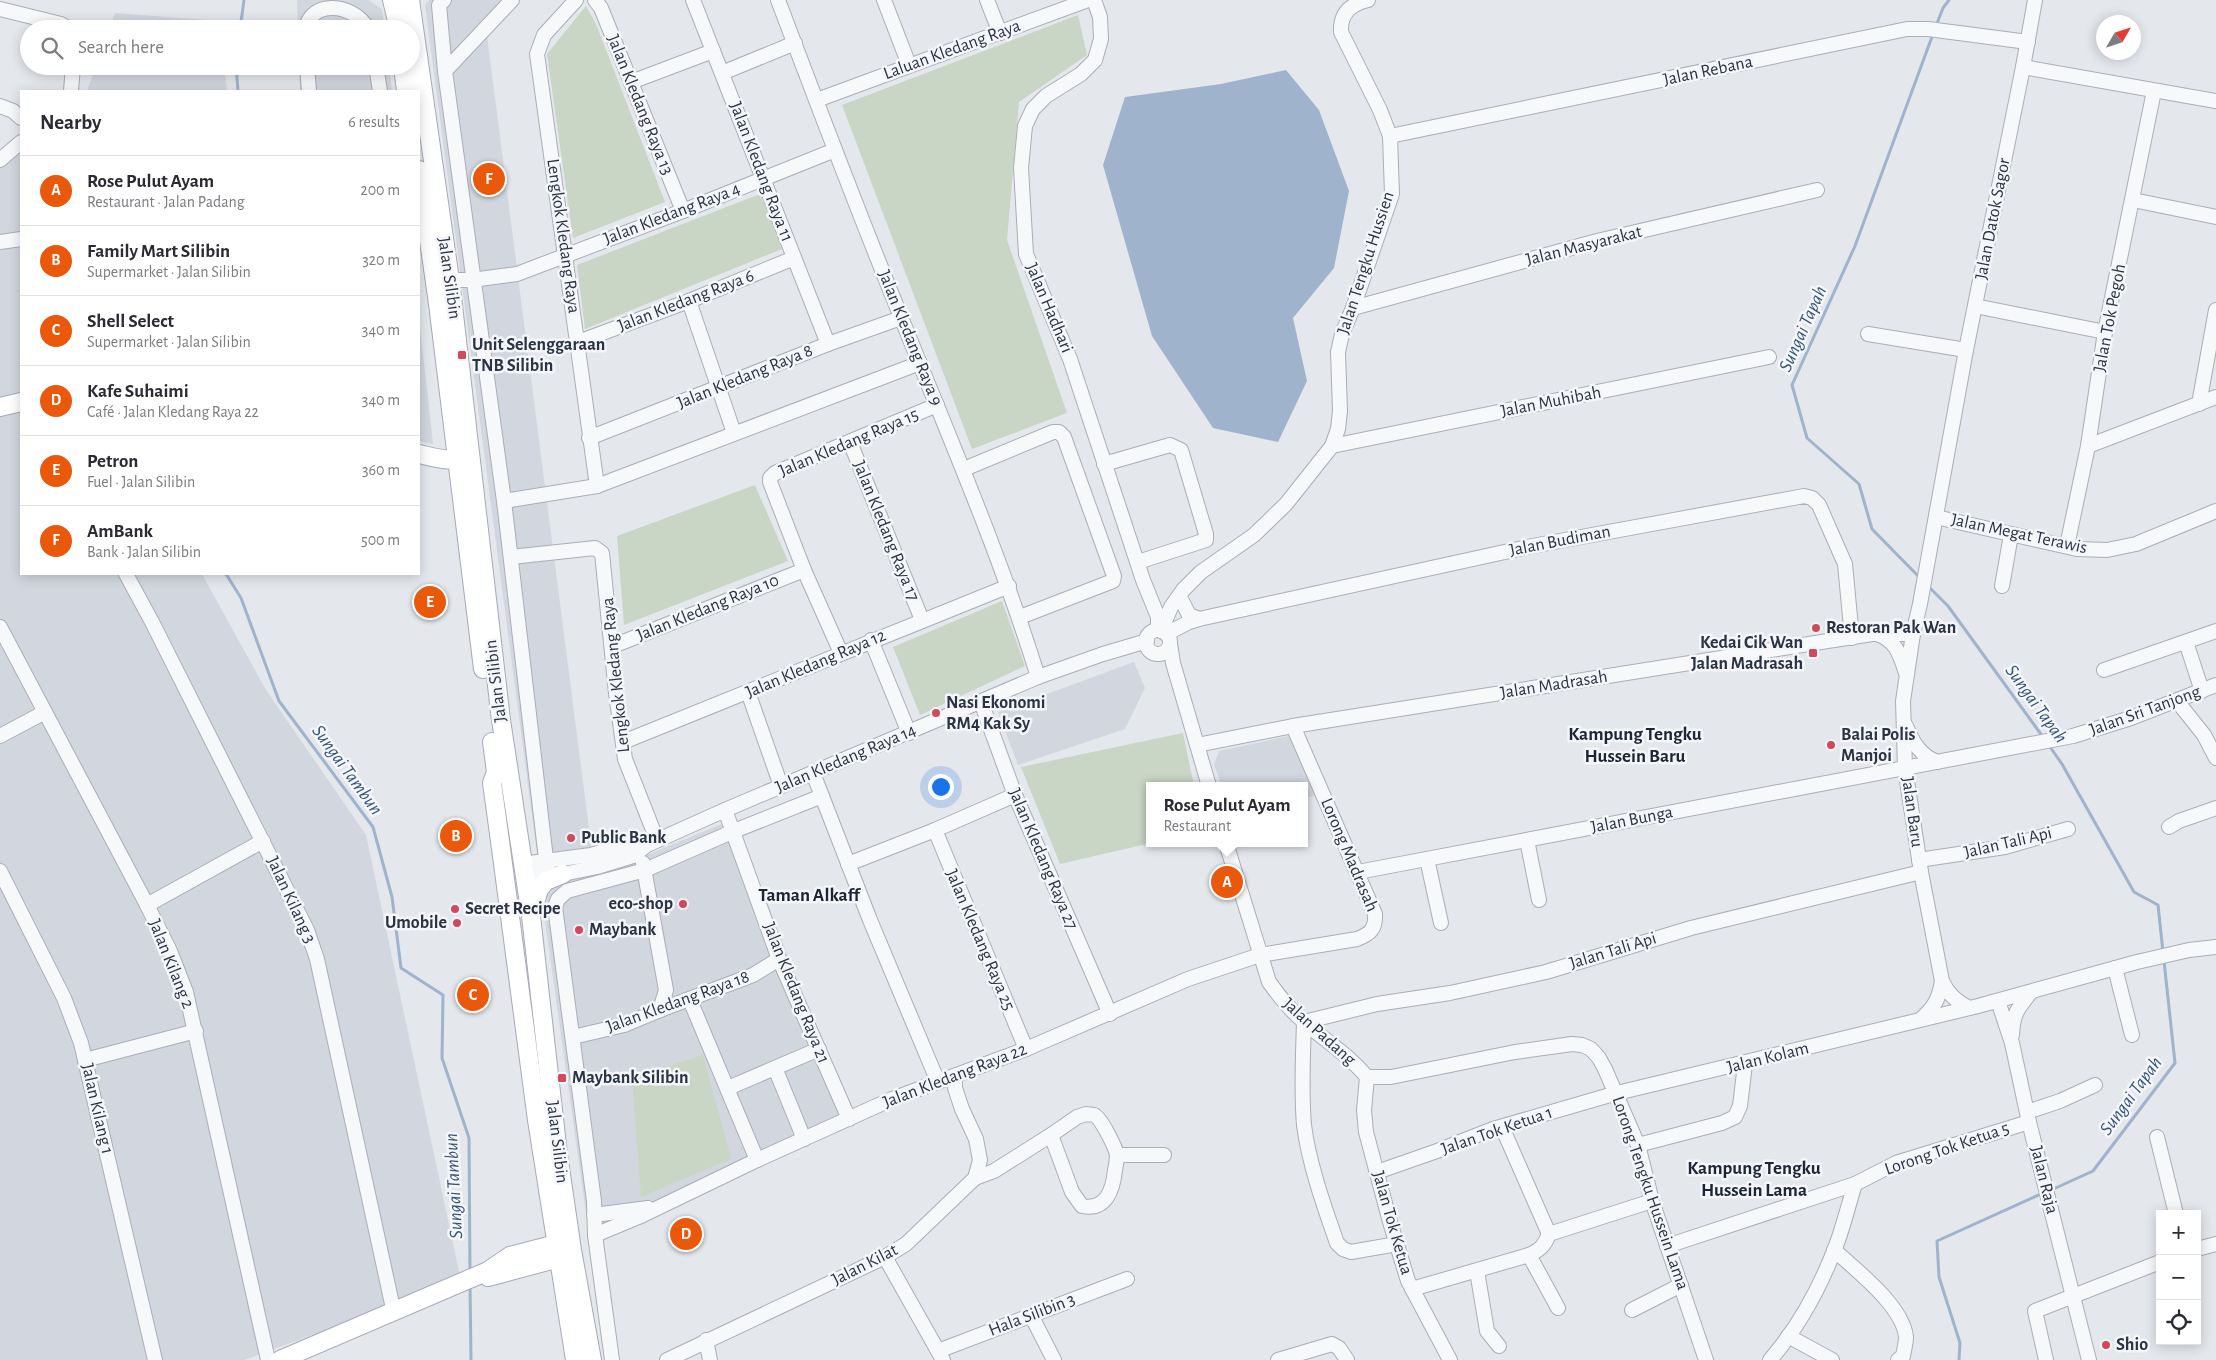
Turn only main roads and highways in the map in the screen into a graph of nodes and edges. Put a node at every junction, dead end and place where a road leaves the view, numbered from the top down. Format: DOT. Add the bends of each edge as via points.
graph roads {
  1 [pos="392,0"];
  2 [pos="410,0"];
  3 [pos="396,20"];
  4 [pos="413,20"];
  5 [pos="420,73"];
  6 [pos="403,75"];
  7 [pos="406,90"];
  8 [pos="420,182"];
  9 [pos="436,190"];
  10 [pos="423,218"];
  11 [pos="450,280"];
  12 [pos="438,304"];
  13 [pos="20,402"];
  14 [pos="0,407"];
  15 [pos="453,428"];
  16 [pos="468,438"];
  17 [pos="421,455"];
  18 [pos="456,458"];
  19 [pos="461,493"];
  20 [pos="496,772"];
  21 [pos="520,870"];
  22 [pos="559,880"];
  23 [pos="532,916"];
  24 [pos="522,1005"];
  25 [pos="562,1251"];
  26 [pos="279,1360"];
  27 [pos="575,1360"];
  28 [pos="592,1360"];
  1 -- 3 [label="main road"];
  2 -- 4 [label="main road, Jalan Silibin"];
  5 -- 9 [label="main road, Jalan Silibin"];
  6 -- 7 [label="main road"];
  8 -- 10 [label="main road, Jalan Silibin"];
  9 -- 10 [label="main road"];
  9 -- 11 [label="main road, Jalan Silibin"];
  10 -- 11 [label="main road" via="434,237 438,269 443,277"];
  10 -- 12 [label="main road, Jalan Silibin"];
  11 -- 12 [label="main road" via="441,287"];
  11 -- 16 [label="main road, Jalan Silibin"];
  12 -- 15 [label="main road, Jalan Silibin"];
  13 -- 14 [label="main road"];
  15 -- 17 [label="main road" via="445,444"];
  15 -- 18 [label="main road, Jalan Silibin"];
  16 -- 18 [label="main road" via="466,452"];
  16 -- 21 [label="main road, Jalan Silibin"];
  17 -- 18 [label="main road"];
  17 -- 19 [label="main road" via="446,472"];
  18 -- 19 [label="main road, Jalan Silibin"];
  19 -- 20 [label="main road, Jalan Silibin"];
  20 -- 21 [label="main road"];
  20 -- 24 [label="main road, Jalan Silibin" via="492,783"];
  21 -- 23 [label="main road, Jalan Silibin"];
  21 -- 24 [label="main road" via="524,962"];
  22 -- 23 [label="main road" via="546,881 539,889"];
  23 -- 25 [label="main road, Jalan Silibin" via="550,1084"];
  24 -- 25 [label="main road, Jalan Silibin"];
  25 -- 26 [label="main road" via="510,1256 489,1274 447,1292 406,1304 396,1312"];
  25 -- 27 [label="main road, Jalan Silibin"];
  25 -- 28 [label="main road, Jalan Silibin"];
}
